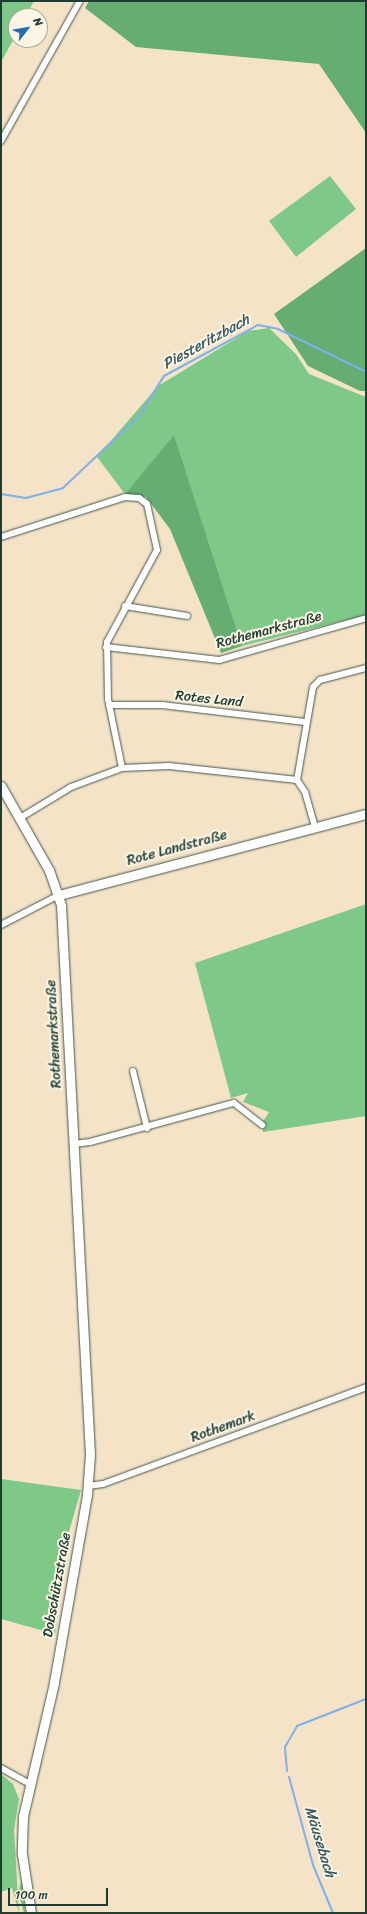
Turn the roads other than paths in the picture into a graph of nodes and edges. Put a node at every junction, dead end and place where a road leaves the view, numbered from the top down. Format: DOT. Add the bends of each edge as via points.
graph roads {
  1 [pos="80,1"];
  2 [pos="1,141"];
  3 [pos="1,537"];
  4 [pos="125,606"];
  5 [pos="187,616"];
  6 [pos="366,618"];
  7 [pos="106,647"];
  8 [pos="366,668"];
  9 [pos="109,705"];
  10 [pos="306,722"];
  11 [pos="122,768"];
  12 [pos="297,780"];
  13 [pos="1,786"];
  14 [pos="366,814"];
  15 [pos="20,818"];
  16 [pos="315,827"];
  17 [pos="59,895"];
  18 [pos="1,926"];
  19 [pos="133,1071"];
  20 [pos="262,1125"];
  21 [pos="147,1128"];
  22 [pos="74,1144"];
  23 [pos="80,1258"];
  24 [pos="366,1387"];
  25 [pos="88,1486"];
  26 [pos="1,1768"];
  27 [pos="30,1784"];
  28 [pos="31,1913"];
  1 -- 2 [label="street"];
  3 -- 4 [label="street" via="125,497 139,498 147,504 158,545"];
  4 -- 5 [label="street"];
  4 -- 7 [label="street" via="110,631"];
  6 -- 7 [label="street, Rothemarkstraße" via="219,660"];
  7 -- 9 [label="street"];
  8 -- 10 [label="street" via="317,682"];
  9 -- 10 [label="street, Rotes Land" via="162,705"];
  9 -- 11 [label="street"];
  10 -- 12 [label="street"];
  11 -- 12 [label="street" via="169,766"];
  11 -- 15 [label="street" via="67,789"];
  12 -- 16 [label="street" via="306,792"];
  13 -- 15 [label="street, Rothemarkstraße"];
  14 -- 16 [label="street, Rote Landstraße"];
  15 -- 17 [label="street, Rothemarkstraße"];
  16 -- 17 [label="street, Rote Landstraße"];
  17 -- 18 [label="street, Rote Landstraße"];
  17 -- 22 [label="street, Rothemarkstraße"];
  19 -- 21 [label="street"];
  20 -- 21 [label="street" via="234,1103"];
  21 -- 22 [label="street"];
  22 -- 23 [label="street, Rothemarkstraße"];
  23 -- 25 [label="street, Dobschützstraße"];
  24 -- 25 [label="street, Rothemark" via="102,1484"];
  25 -- 27 [label="street, Dobschützstraße" via="54,1683"];
  26 -- 27 [label="street"];
  27 -- 28 [label="street, Dobschützstraße" via="21,1839"];
}
